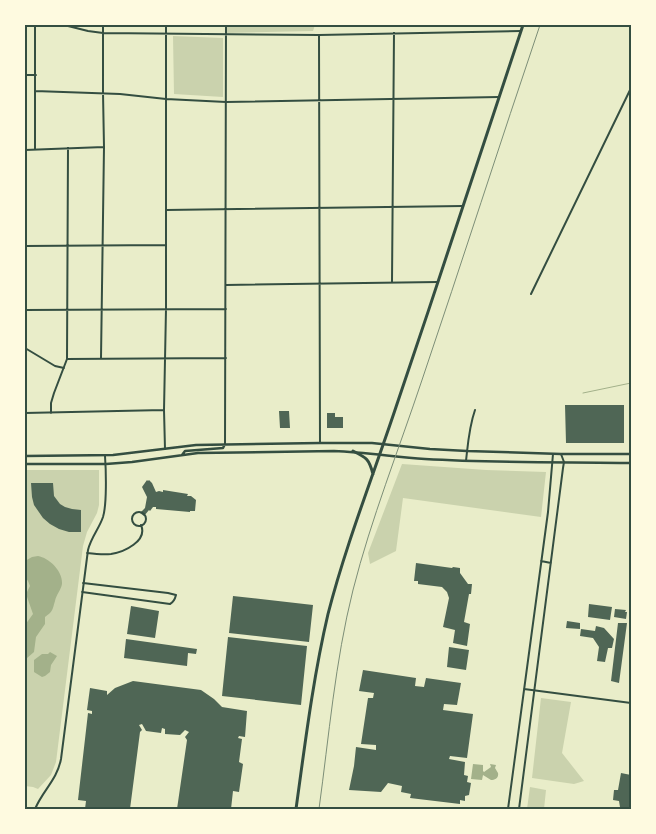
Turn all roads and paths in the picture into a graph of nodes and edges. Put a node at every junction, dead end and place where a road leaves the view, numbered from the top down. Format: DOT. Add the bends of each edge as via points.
graph roads {
  1 [pos="36,25"];
  2 [pos="52,25"];
  3 [pos="103,25"];
  4 [pos="166,25"];
  5 [pos="226,25"];
  6 [pos="523,25"];
  7 [pos="522,31"];
  8 [pos="103,33"];
  9 [pos="166,33"];
  10 [pos="226,33"];
  11 [pos="394,33"];
  12 [pos="319,35"];
  13 [pos="25,75"];
  14 [pos="36,75"];
  15 [pos="631,88"];
  16 [pos="35,91"];
  17 [pos="103,93"];
  18 [pos="500,97"];
  19 [pos="166,99"];
  20 [pos="394,99"];
  21 [pos="319,101"];
  22 [pos="226,102"];
  23 [pos="104,147"];
  24 [pos="68,148"];
  25 [pos="35,149"];
  26 [pos="25,150"];
  27 [pos="463,206"];
  28 [pos="392,207"];
  29 [pos="320,208"];
  30 [pos="226,209"];
  31 [pos="165,210"];
  32 [pos="67,245"];
  33 [pos="102,245"];
  34 [pos="25,246"];
  35 [pos="166,246"];
  36 [pos="392,282"];
  37 [pos="438,282"];
  38 [pos="320,283"];
  39 [pos="226,285"];
  40 [pos="531,294"];
  41 [pos="226,308"];
  42 [pos="166,309"];
  43 [pos="25,310"];
  44 [pos="67,310"];
  45 [pos="101,310"];
  46 [pos="25,348"];
  47 [pos="66,358"];
  48 [pos="100,358"];
  49 [pos="165,358"];
  50 [pos="226,358"];
  51 [pos="64,368"];
  52 [pos="164,410"];
  53 [pos="475,410"];
  54 [pos="25,413"];
  55 [pos="51,413"];
  56 [pos="320,443"];
  57 [pos="225,444"];
  58 [pos="384,444"];
  59 [pos="165,449"];
  60 [pos="353,451"];
  61 [pos="467,451"];
  62 [pos="380,454"];
  63 [pos="553,454"];
  64 [pos="561,454"];
  65 [pos="631,454"];
  66 [pos="105,455"];
  67 [pos="182,455"];
  68 [pos="25,456"];
  69 [pos="466,461"];
  70 [pos="564,462"];
  71 [pos="553,463"];
  72 [pos="631,463"];
  73 [pos="25,464"];
  74 [pos="106,464"];
  75 [pos="373,474"];
  76 [pos="142,525"];
  77 [pos="87,553"];
  78 [pos="541,561"];
  79 [pos="551,563"];
  80 [pos="83,583"];
  81 [pos="82,592"];
  82 [pos="524,689"];
  83 [pos="535,690"];
  84 [pos="631,703"];
  85 [pos="36,809"];
  86 [pos="296,809"];
  87 [pos="508,809"];
  88 [pos="520,809"];
  1 -- 14 [label="street"];
  2 -- 8 [label="street"];
  3 -- 8 [label="street"];
  4 -- 9 [label="street"];
  5 -- 10 [label="street"];
  6 -- 7 [label="main road"];
  7 -- 11 [label="street"];
  7 -- 18 [label="main road"];
  8 -- 9 [label="street"];
  8 -- 17 [label="street"];
  9 -- 10 [label="street"];
  9 -- 19 [label="street"];
  10 -- 12 [label="street"];
  10 -- 22 [label="street"];
  11 -- 12 [label="street"];
  11 -- 20 [label="street"];
  12 -- 21 [label="street"];
  13 -- 14 [label="street"];
  14 -- 16 [label="street"];
  15 -- 40 [label="street"];
  16 -- 17 [label="street"];
  16 -- 25 [label="street"];
  17 -- 19 [label="street"];
  17 -- 23 [label="street"];
  18 -- 20 [label="street"];
  18 -- 27 [label="main road"];
  19 -- 22 [label="street"];
  19 -- 31 [label="street"];
  20 -- 21 [label="street"];
  20 -- 28 [label="street"];
  21 -- 22 [label="street"];
  21 -- 29 [label="street"];
  22 -- 30 [label="street"];
  23 -- 24 [label="street"];
  23 -- 33 [label="street"];
  24 -- 25 [label="street"];
  24 -- 32 [label="street"];
  25 -- 26 [label="street"];
  27 -- 28 [label="street"];
  27 -- 37 [label="main road"];
  28 -- 29 [label="street"];
  28 -- 36 [label="street"];
  29 -- 30 [label="street"];
  29 -- 38 [label="street"];
  30 -- 31 [label="street"];
  30 -- 39 [label="street"];
  31 -- 35 [label="street"];
  32 -- 33 [label="street"];
  32 -- 34 [label="street"];
  32 -- 44 [label="street"];
  33 -- 35 [label="street"];
  33 -- 45 [label="street"];
  35 -- 42 [label="street"];
  36 -- 37 [label="street"];
  36 -- 38 [label="street"];
  37 -- 58 [label="main road"];
  38 -- 39 [label="street"];
  38 -- 56 [label="street"];
  39 -- 41 [label="street"];
  41 -- 42 [label="street"];
  41 -- 50 [label="street"];
  42 -- 45 [label="street"];
  42 -- 49 [label="street"];
  43 -- 44 [label="street"];
  44 -- 45 [label="street"];
  44 -- 47 [label="street"];
  45 -- 48 [label="street"];
  46 -- 51 [label="street"];
  47 -- 48 [label="street"];
  47 -- 51 [label="street"];
  48 -- 49 [label="street"];
  49 -- 50 [label="street"];
  49 -- 52 [label="street"];
  50 -- 57 [label="street"];
  51 -- 55 [label="street" via="51,403"];
  52 -- 55 [label="street"];
  52 -- 59 [label="street"];
  53 -- 61 [label="street"];
  54 -- 55 [label="street"];
  56 -- 57 [label="main road"];
  56 -- 58 [label="main road"];
  57 -- 59 [label="main road"];
  57 -- 67 [label="main road" via="222,448 185,450"];
  58 -- 61 [label="main road"];
  58 -- 62 [label="main road"];
  59 -- 66 [label="main road"];
  60 -- 62 [label="main road"];
  60 -- 67 [label="main road"];
  60 -- 75 [label="main road" via="368,460"];
  61 -- 63 [label="main road"];
  61 -- 69 [label="street"];
  62 -- 69 [label="main road"];
  62 -- 75 [label="main road"];
  63 -- 64 [label="main road"];
  63 -- 71 [label="street"];
  64 -- 65 [label="main road"];
  64 -- 70 [label="street"];
  66 -- 68 [label="main road"];
  66 -- 74 [label="street"];
  67 -- 74 [label="main road"];
  69 -- 71 [label="main road"];
  70 -- 71 [label="main road"];
  70 -- 72 [label="main road"];
  70 -- 79 [label="street"];
  71 -- 78 [label="street"];
  73 -- 74 [label="main road"];
  74 -- 77 [label="street" via="104,512"];
  75 -- 86 [label="main road" via="328,614"];
  76 -- 76 [label="street" via="145,516 136,513 132,521"];
  76 -- 77 [label="street" via="142,535 127,549 109,554"];
  77 -- 80 [label="street"];
  78 -- 79 [label="street"];
  78 -- 82 [label="street"];
  79 -- 83 [label="street"];
  80 -- 81 [label="street"];
  80 -- 81 [label="street" via="176,594 170,604"];
  81 -- 85 [label="street" via="60,763 55,778"];
  82 -- 83 [label="street"];
  82 -- 87 [label="street"];
  83 -- 84 [label="street"];
  83 -- 88 [label="street"];
}
